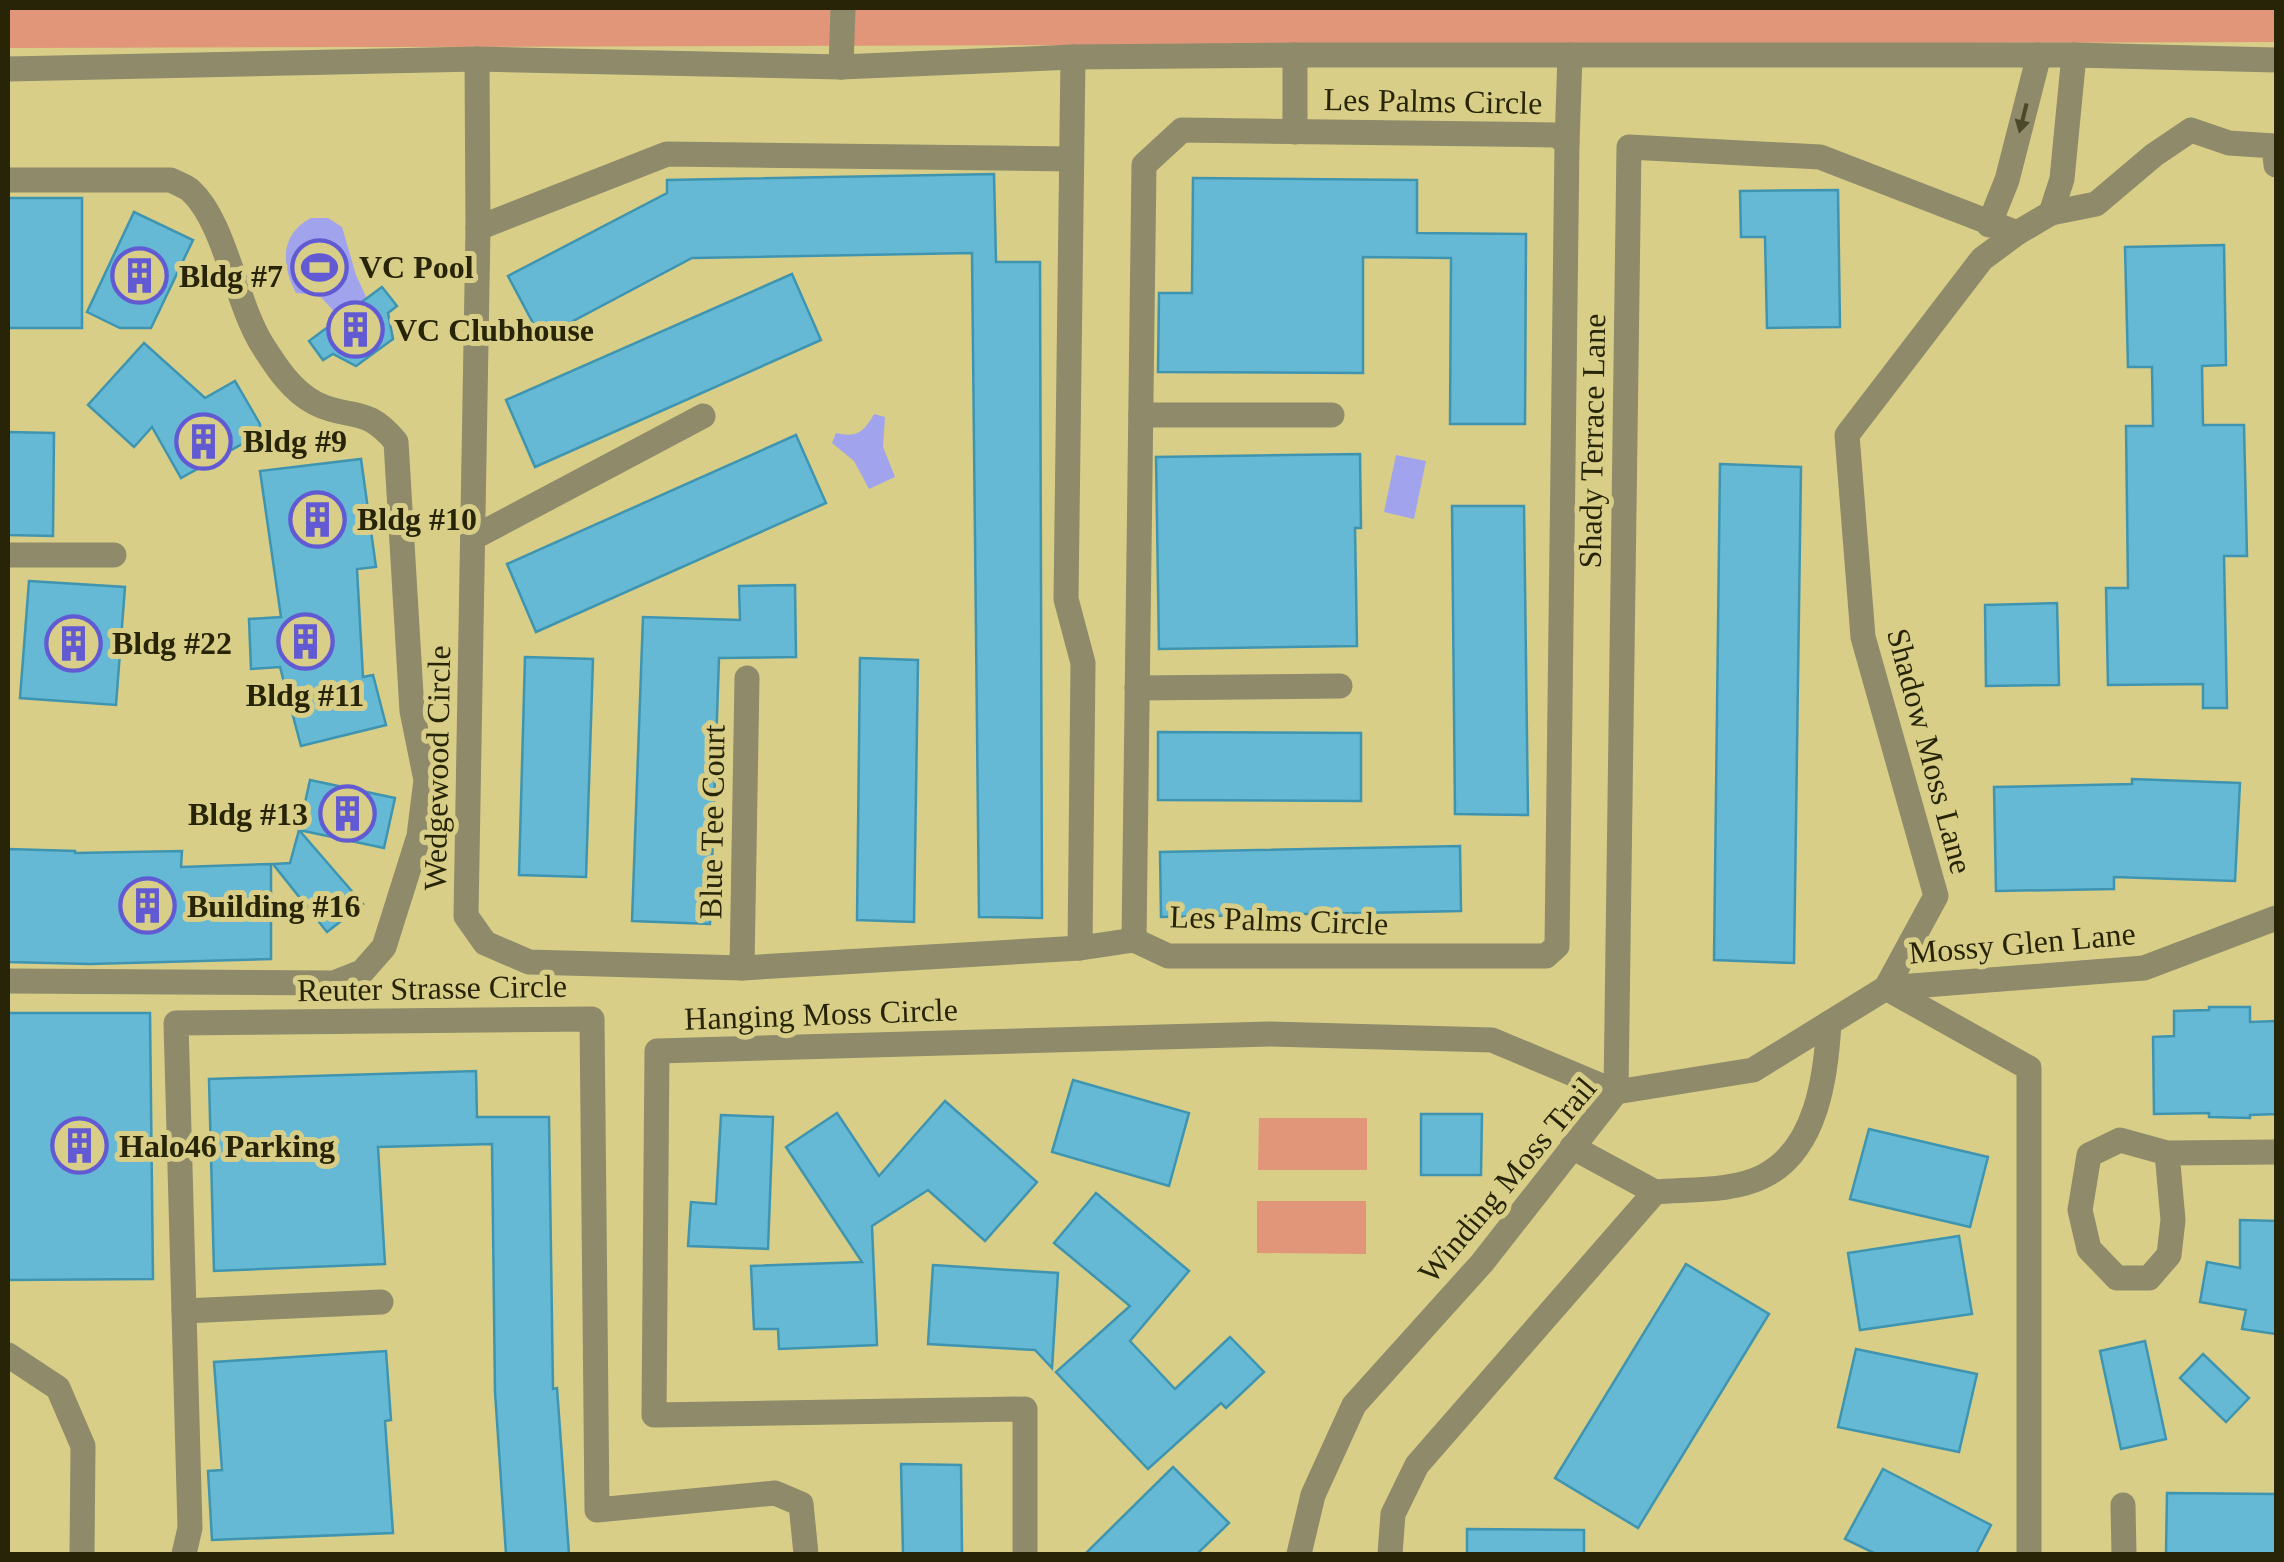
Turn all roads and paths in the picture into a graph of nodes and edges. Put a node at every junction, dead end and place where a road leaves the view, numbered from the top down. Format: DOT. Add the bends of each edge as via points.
graph roads {
  1 [pos="843,8"];
  2 [pos="2039,54"];
  3 [pos="1295,55"];
  4 [pos="1570,55"];
  5 [pos="2074,55"];
  6 [pos="1073,57"];
  7 [pos="477,59"];
  8 [pos="2276,60"];
  9 [pos="841,67"];
  10 [pos="8,69"];
  11 [pos="1296,132"];
  12 [pos="1567,143"];
  13 [pos="1071,159"];
  14 [pos="2276,165"];
  15 [pos="8,180"];
  16 [pos="2052,213"];
  17 [pos="1981,221"];
  18 [pos="478,228"];
  19 [pos="2018,233"];
  20 [pos="1141,415"];
  21 [pos="704,416"];
  22 [pos="1332,416"];
  23 [pos="473,538"];
  24 [pos="8,555"];
  25 [pos="114,556"];
  26 [pos="747,678"];
  27 [pos="1340,686"];
  28 [pos="1138,688"];
  29 [pos="2276,918"];
  30 [pos="1134,940"];
  31 [pos="1080,948"];
  32 [pos="742,968"];
  33 [pos="8,980"];
  34 [pos="1886,988"];
  35 [pos="1829,1023"];
  36 [pos="1616,1092"];
  37 [pos="1572,1147"];
  38 [pos="2276,1152"];
  39 [pos="2167,1153"];
  40 [pos="1655,1192"];
  41 [pos="381,1302"];
  42 [pos="184,1311"];
  43 [pos="8,1355"];
  44 [pos="2123,1506"];
  45 [pos="82,1554"];
  46 [pos="184,1554"];
  47 [pos="806,1554"];
  48 [pos="1025,1554"];
  49 [pos="1299,1554"];
  50 [pos="1390,1554"];
  51 [pos="2029,1554"];
  52 [pos="2124,1554"];
  1 -- 9 [label="street"];
  2 -- 4 [label="street"];
  2 -- 5 [label="street"];
  2 -- 17 [label="street, one-way" via="2006,180"];
  3 -- 4 [label="street"];
  3 -- 6 [label="street"];
  3 -- 11 [label="street, Les Palms Circle"];
  4 -- 12 [label="street, Les Palms Circle"];
  5 -- 8 [label="street"];
  5 -- 16 [label="street" via="2062,179"];
  6 -- 9 [label="street"];
  6 -- 13 [label="street"];
  7 -- 9 [label="street"];
  7 -- 10 [label="street"];
  7 -- 18 [label="street, Wedgewood Circle"];
  11 -- 12 [label="street, Les Palms Circle" via="1556,134"];
  11 -- 20 [label="street, Les Palms Circle" via="1182,130 1144,166"];
  12 -- 30 [label="street, Les Palms Circle" via="1558,946 1546,956 1168,956"];
  13 -- 18 [label="street" via="667,154"];
  13 -- 31 [label="street" via="1066,599 1083,663"];
  14 -- 16 [label="street" via="2274,146 2229,143 2191,130 2096,204"];
  15 -- 33 [label="street" via="171,180 190,190 205,208 242,307 282,374 317,404 382,424 396,442 412,711 426,780 419,836 394,922 384,947 362,972 334,983"];
  16 -- 19 [label="street"];
  17 -- 19 [label="street"];
  17 -- 36 [label="street, Shady Terrace Lane" via="1820,157 1629,147"];
  18 -- 23 [label="street, Wedgewood Circle"];
  19 -- 34 [label="street, Shadow Moss Lane" via="1982,259 1847,436 1863,637 1936,896"];
  20 -- 22 [label="street"];
  20 -- 28 [label="street, Les Palms Circle"];
  21 -- 23 [label="street"];
  23 -- 32 [label="street, Wedgewood Circle" via="466,916 485,944 528,962"];
  24 -- 25 [label="street"];
  26 -- 32 [label="street, Blue Tee Court"];
  27 -- 28 [label="street"];
  28 -- 30 [label="street, Les Palms Circle"];
  29 -- 34 [label="street, Mossy Glen Lane" via="2144,968"];
  30 -- 31 [label="street, Wedgewood Circle"];
  31 -- 32 [label="street, Wedgewood Circle"];
  34 -- 35 [label="street, Winding Moss Trail"];
  34 -- 51 [label="street" via="2029,1068"];
  35 -- 36 [label="street, Winding Moss Trail" via="1754,1070"];
  35 -- 40 [label="street" via="1814,1114 1781,1165 1738,1184"];
  36 -- 37 [label="street, Winding Moss Trail"];
  36 -- 48 [label="street, Hanging Moss Circle" via="1492,1040 1270,1034 657,1051 654,1415 1025,1409"];
  37 -- 40 [label="street"];
  37 -- 49 [label="street, Winding Moss Trail" via="1482,1264 1354,1405 1313,1496"];
  38 -- 39 [label="street"];
  39 -- 39 [label="street" via="2169,1255 2149,1278 2118,1278 2089,1249 2080,1210 2089,1156 2120,1140"];
  40 -- 50 [label="street" via="1417,1465 1392,1514"];
  41 -- 42 [label="street"];
  42 -- 46 [label="street, Reuter Strasse Circle" via="190,1528"];
  42 -- 47 [label="street, Reuter Strasse Circle" via="176,1023 592,1020 597,1510 776,1493 801,1504"];
  43 -- 45 [label="street" via="58,1388 84,1446"];
  44 -- 52 [label="street"];
}
